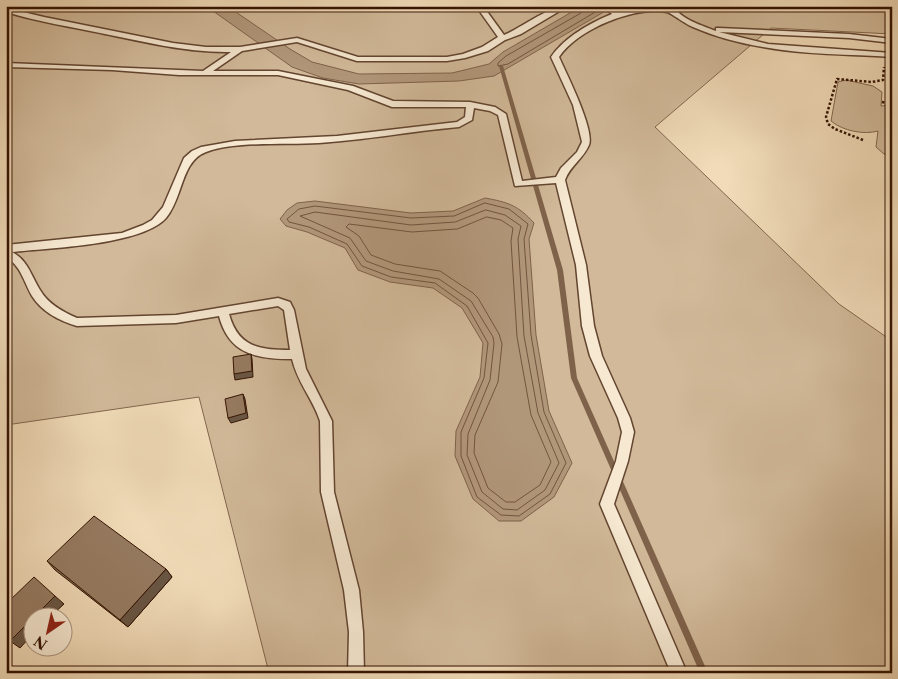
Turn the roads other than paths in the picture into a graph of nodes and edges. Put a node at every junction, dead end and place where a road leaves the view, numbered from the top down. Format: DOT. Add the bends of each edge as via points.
graph roads {
  1 [pos="479,6"];
  2 [pos="565,6"];
  3 [pos="669,8"];
  4 [pos="6,10"];
  5 [pos="611,10"];
  6 [pos="698,27"];
  7 [pos="502,38"];
  8 [pos="892,41"];
  9 [pos="892,46"];
  10 [pos="240,49"];
  11 [pos="875,53"];
  12 [pos="888,54"];
  13 [pos="6,64"];
  14 [pos="206,72"];
  15 [pos="470,105"];
  16 [pos="560,180"];
  17 [pos="6,249"];
  18 [pos="6,253"];
  19 [pos="223,312"];
  20 [pos="296,355"];
  21 [pos="356,673"];
  22 [pos="679,673"];
  1 -- 7 [label="lane"];
  2 -- 7 [label="lane"];
  3 -- 5 [label="lane"];
  3 -- 6 [label="lane"];
  4 -- 10 [label="lane" via="180,46 208,50"];
  5 -- 16 [label="lane" via="557,52 555,57 577,105 586,142"];
  6 -- 8 [label="lane" via="771,34 865,36"];
  6 -- 11 [label="lane" via="756,45 787,50"];
  7 -- 10 [label="lane" via="485,49 447,59 357,59 303,41"];
  9 -- 11 [label="lane"];
  10 -- 14 [label="lane"];
  11 -- 12 [label="lane"];
  13 -- 14 [label="lane"];
  14 -- 15 [label="lane" via="291,75 350,88 392,104"];
  15 -- 16 [label="lane" via="484,106 502,114 518,184"];
  15 -- 17 [label="lane" via="468,118 459,124 203,149 189,158 166,214 154,225 122,236"];
  16 -- 22 [label="lane" via="581,265 588,326 596,356 628,432 607,504"];
  18 -- 19 [label="lane" via="18,259 37,295 50,308 77,322 176,318"];
  19 -- 20 [label="lane" via="231,337 244,347 261,353"];
  19 -- 20 [label="lane" via="278,302 286,305"];
  20 -- 21 [label="lane" via="303,377 326,420 326,481 355,614"];
}
